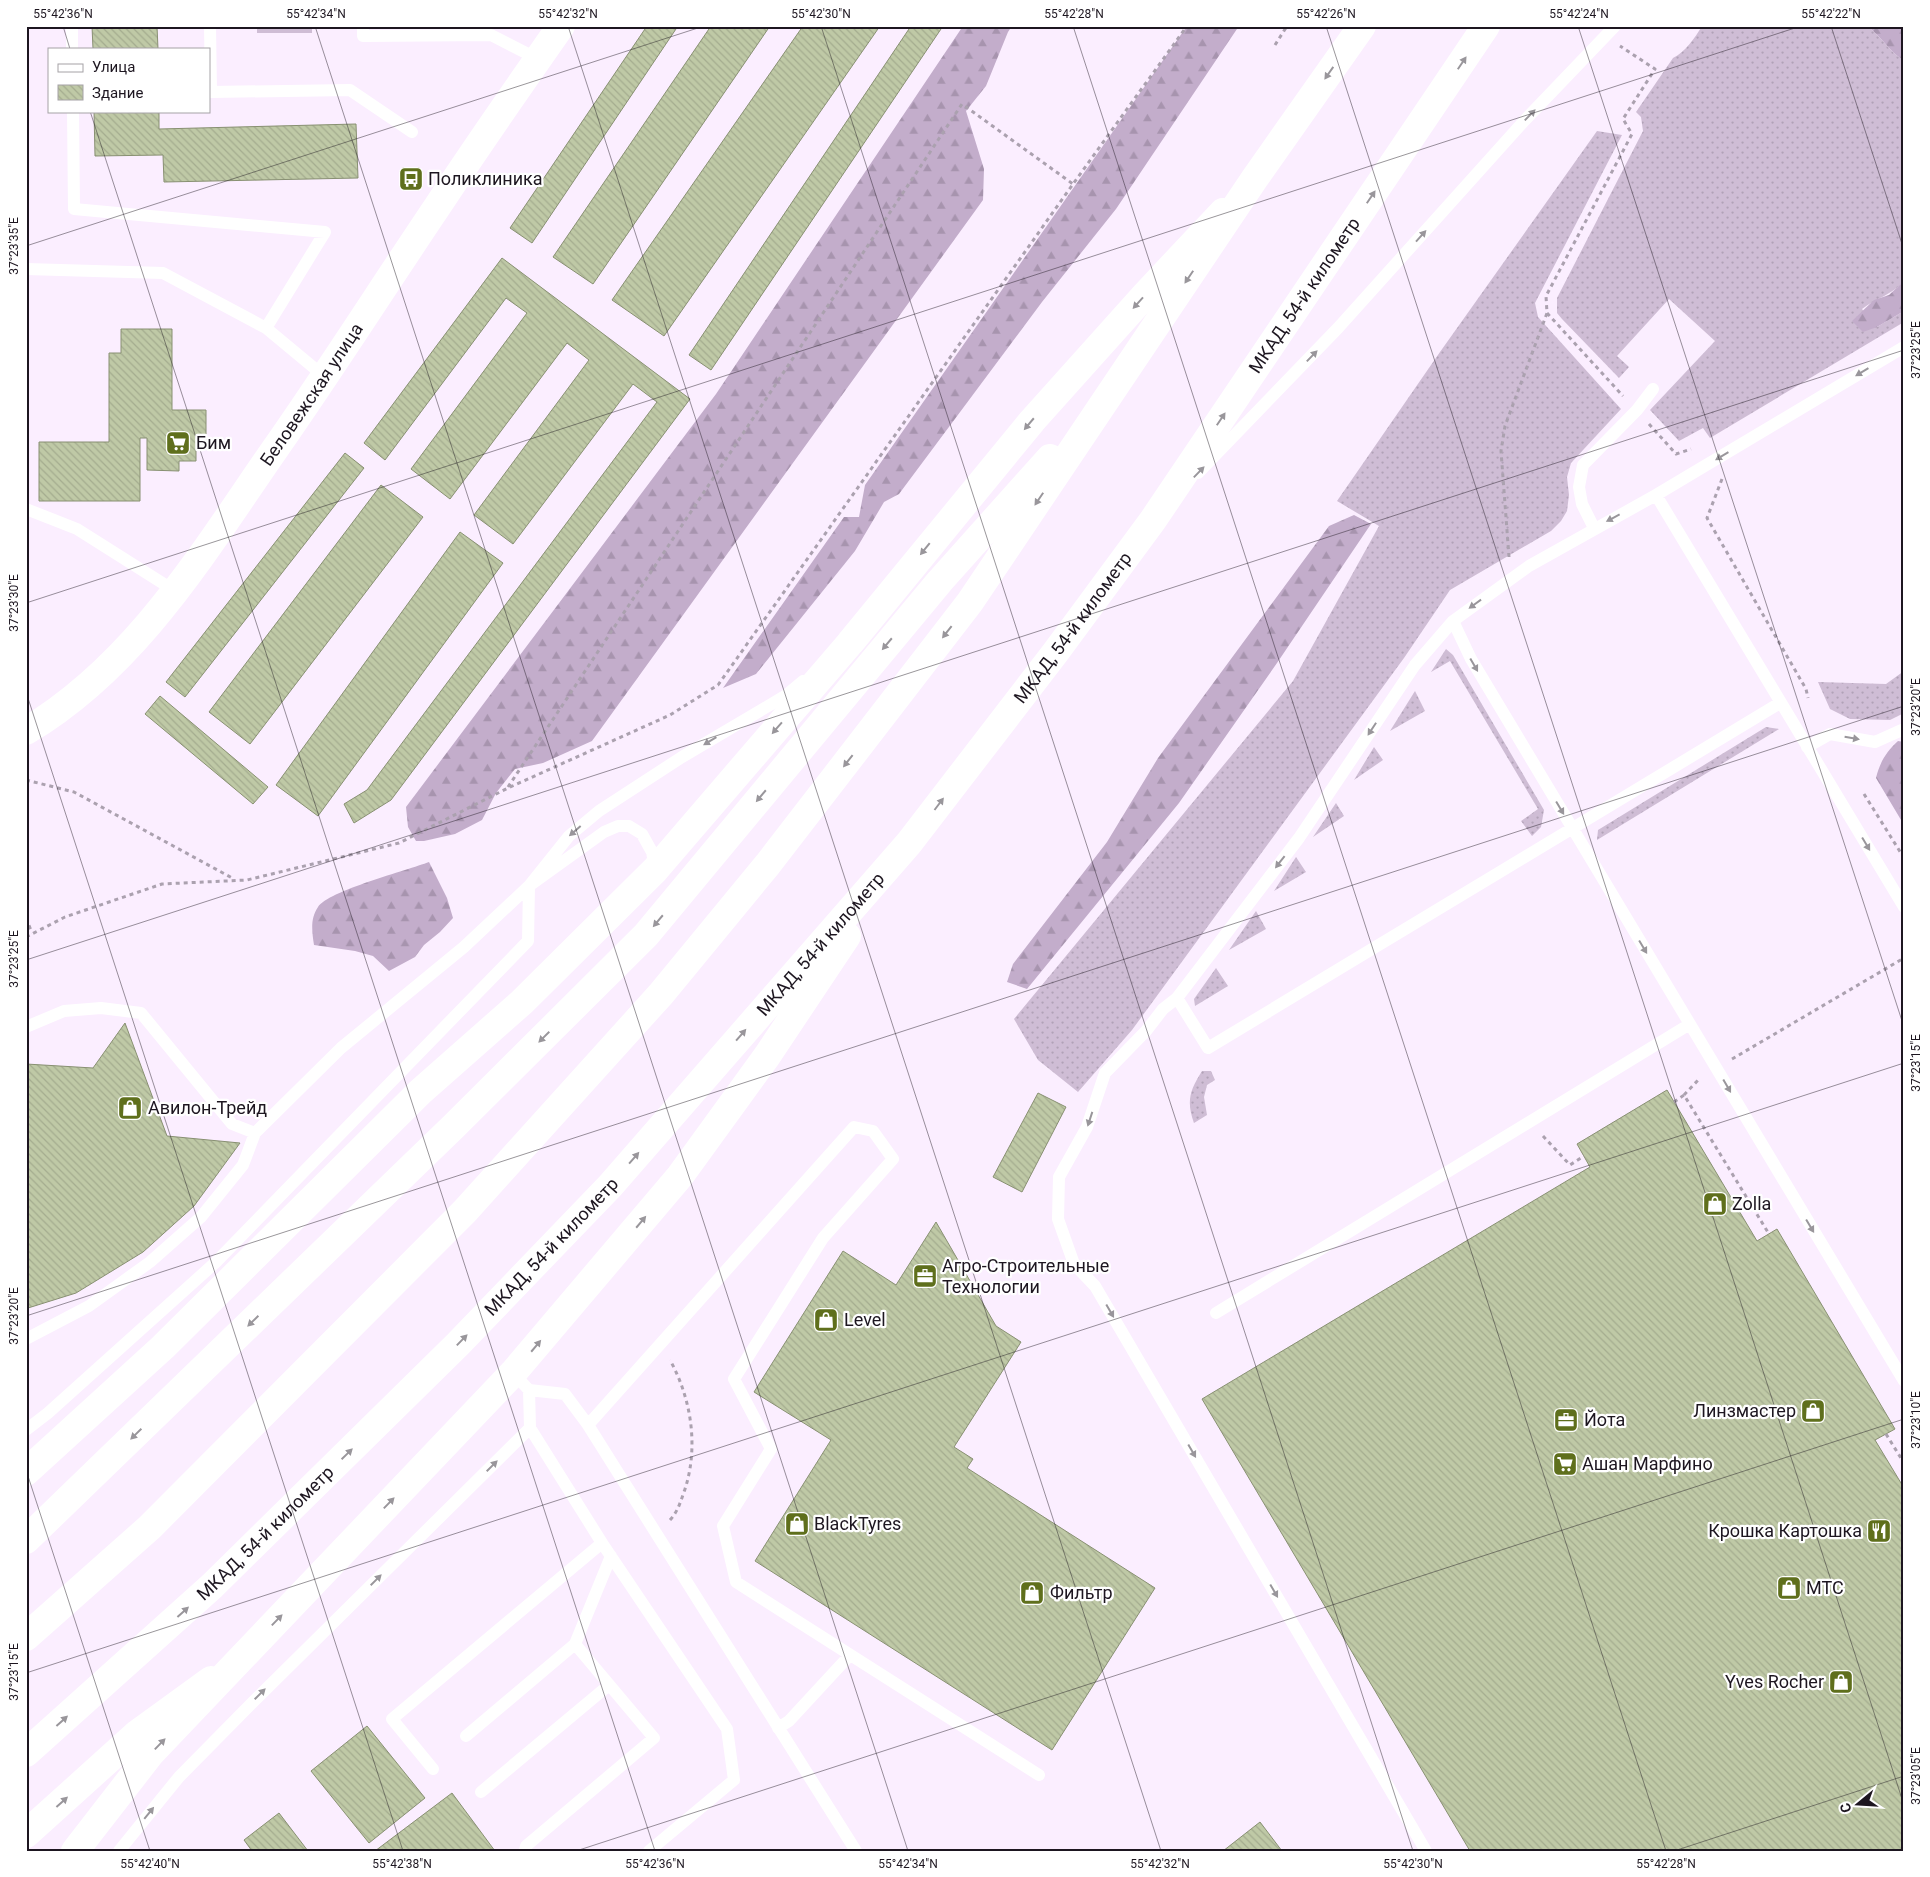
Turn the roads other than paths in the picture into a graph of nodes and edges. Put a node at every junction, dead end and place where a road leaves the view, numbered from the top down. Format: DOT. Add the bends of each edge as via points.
graph roads {
  1 [pos="72,26"];
  2 [pos="210,26"];
  3 [pos="362,26"];
  4 [pos="561,26"];
  5 [pos="1486,26"];
  6 [pos="1615,26"];
  7 [pos="491,30"];
  8 [pos="1360,30"];
  9 [pos="72,48"];
  10 [pos="538,59"];
  11 [pos="73,112"];
  12 [pos="412,132"];
  13 [pos="1255,178"];
  14 [pos="26,269"];
  15 [pos="266,328"];
  16 [pos="1904,347"];
  17 [pos="325,378"];
  18 [pos="1116,384"];
  19 [pos="1653,388"];
  20 [pos="1656,495"];
  21 [pos="26,509"];
  22 [pos="1152,520"];
  23 [pos="1594,528"];
  24 [pos="176,591"];
  25 [pos="1453,621"];
  26 [pos="850,643"];
  27 [pos="1780,703"];
  28 [pos="1904,729"];
  29 [pos="26,731"];
  30 [pos="1807,747"];
  31 [pos="1572,828"];
  32 [pos="909,843"];
  33 [pos="655,870"];
  34 [pos="529,886"];
  35 [pos="1904,907"];
  36 [pos="1176,998"];
  37 [pos="1690,1024"];
  38 [pos="26,1028"];
  39 [pos="255,1133"];
  40 [pos="1216,1313"];
  41 [pos="26,1339"];
  42 [pos="1904,1381"];
  43 [pos="521,1382"];
  44 [pos="588,1425"];
  45 [pos="530,1428"];
  46 [pos="26,1430"];
  47 [pos="26,1472"];
  48 [pos="26,1540"];
  49 [pos="602,1543"];
  50 [pos="611,1556"];
  51 [pos="26,1637"];
  52 [pos="575,1644"];
  53 [pos="850,1655"];
  54 [pos="243,1656"];
  55 [pos="609,1685"];
  56 [pos="778,1728"];
  57 [pos="466,1736"];
  58 [pos="26,1754"];
  59 [pos="433,1769"];
  60 [pos="1039,1775"];
  61 [pos="481,1792"];
  62 [pos="26,1834"];
  63 [pos="75,1851"];
  64 [pos="119,1851"];
  65 [pos="525,1851"];
  66 [pos="649,1851"];
  67 [pos="856,1851"];
  68 [pos="1426,1851"];
  1 -- 9 [label="lane"];
  2 -- 12 [label="lane" via="211,92 350,90"];
  3 -- 7 [label="lane" via="363,36"];
  4 -- 10 [label="main road, Беловежская улица"];
  22 -- 5 [label="main road, МКАД, 54-й километр, one-way"];
  22 -- 6 [label="lane, one-way" via="1338,328 1525,120"];
  7 -- 10 [label="lane"];
  8 -- 13 [label="main road, one-way"];
  10 -- 17 [label="main road, Беловежская улица"];
  11 -- 15 [label="lane" via="74,209 325,232"];
  13 -- 18 [label="main road, one-way"];
  13 -- 26 [label="main road, one-way" via="1032,421"];
  14 -- 15 [label="lane" via="163,273"];
  15 -- 17 [label="lane"];
  16 -- 20 [label="lane, one-way"];
  17 -- 24 [label="main road, Беловежская улица"];
  18 -- 48 [label="main road, one-way" via="940,580 646,935 454,1126"];
  18 -- 51 [label="main road, one-way" via="970,602 768,864 661,994 451,1225 150,1527"];
  19 -- 23 [label="lane" via="1583,465 1579,487 1582,504"];
  20 -- 23 [label="lane, one-way"];
  20 -- 27 [label="lane"];
  21 -- 24 [label="lane" via="77,528"];
  32 -- 22 [label="main road, МКАД, 54-й километр, one-way"];
  23 -- 25 [label="lane, one-way" via="1516,575"];
  24 -- 29 [label="main road, Беловежская улица" via="134,642 102,674 66,705"];
  25 -- 31 [label="lane, one-way" via="1471,659"];
  25 -- 36 [label="lane, one-way" via="1415,665 1298,838"];
  26 -- 33 [label="main road, one-way"];
  26 -- 34 [label="lane, one-way" via="785,696 599,811 569,836"];
  27 -- 30 [label="lane"];
  27 -- 31 [label="lane"];
  30 -- 28 [label="lane, one-way" via="1830,734 1874,742"];
  30 -- 35 [label="lane, one-way"];
  31 -- 36 [label="lane" via="1208,1048"];
  31 -- 37 [label="lane, one-way"];
  43 -- 32 [label="main road, one-way" via="680,1176 767,1056"];
  58 -- 32 [label="main road, МКАД, 54-й километр, one-way" via="212,1586 458,1344 610,1186"];
  33 -- 34 [label="lane" via="652,852 642,834 629,826 618,826 604,832"];
  33 -- 47 [label="main road" via="522,1002 420,1092 163,1347"];
  34 -- 39 [label="lane" via="464,947 341,1048"];
  34 -- 46 [label="lane" via="528,941 216,1262"];
  36 -- 68 [label="lane, one-way" via="1105,1073 1087,1127 1059,1177 1058,1219 1074,1264 1095,1286"];
  37 -- 40 [label="lane"];
  37 -- 42 [label="lane, one-way"];
  38 -- 39 [label="lane" via="64,1011 101,1008 141,1013 232,1124"];
  39 -- 41 [label="lane" via="243,1166 201,1218 150,1262 89,1306"];
  43 -- 44 [label="lane" via="565,1394"];
  43 -- 45 [label="lane"];
  54 -- 43 [label="main road, one-way"];
  44 -- 53 [label="lane" via="854,1127 873,1130 893,1159 823,1238 734,1379 772,1449 723,1526 736,1582"];
  44 -- 56 [label="lane"];
  45 -- 49 [label="lane"];
  64 -- 45 [label="lane, one-way" via="179,1777 211,1744"];
  49 -- 50 [label="lane"];
  49 -- 59 [label="lane" via="392,1719"];
  50 -- 52 [label="lane"];
  50 -- 66 [label="lane" via="727,1729 734,1780"];
  52 -- 55 [label="lane"];
  52 -- 57 [label="lane"];
  53 -- 56 [label="lane" via="789,1721"];
  53 -- 60 [label="lane"];
  62 -- 54 [label="main road, one-way" via="138,1733"];
  63 -- 54 [label="main road, one-way" via="151,1753"];
  55 -- 61 [label="lane"];
  55 -- 65 [label="lane" via="654,1738 526,1846"];
  56 -- 67 [label="lane"];
}
